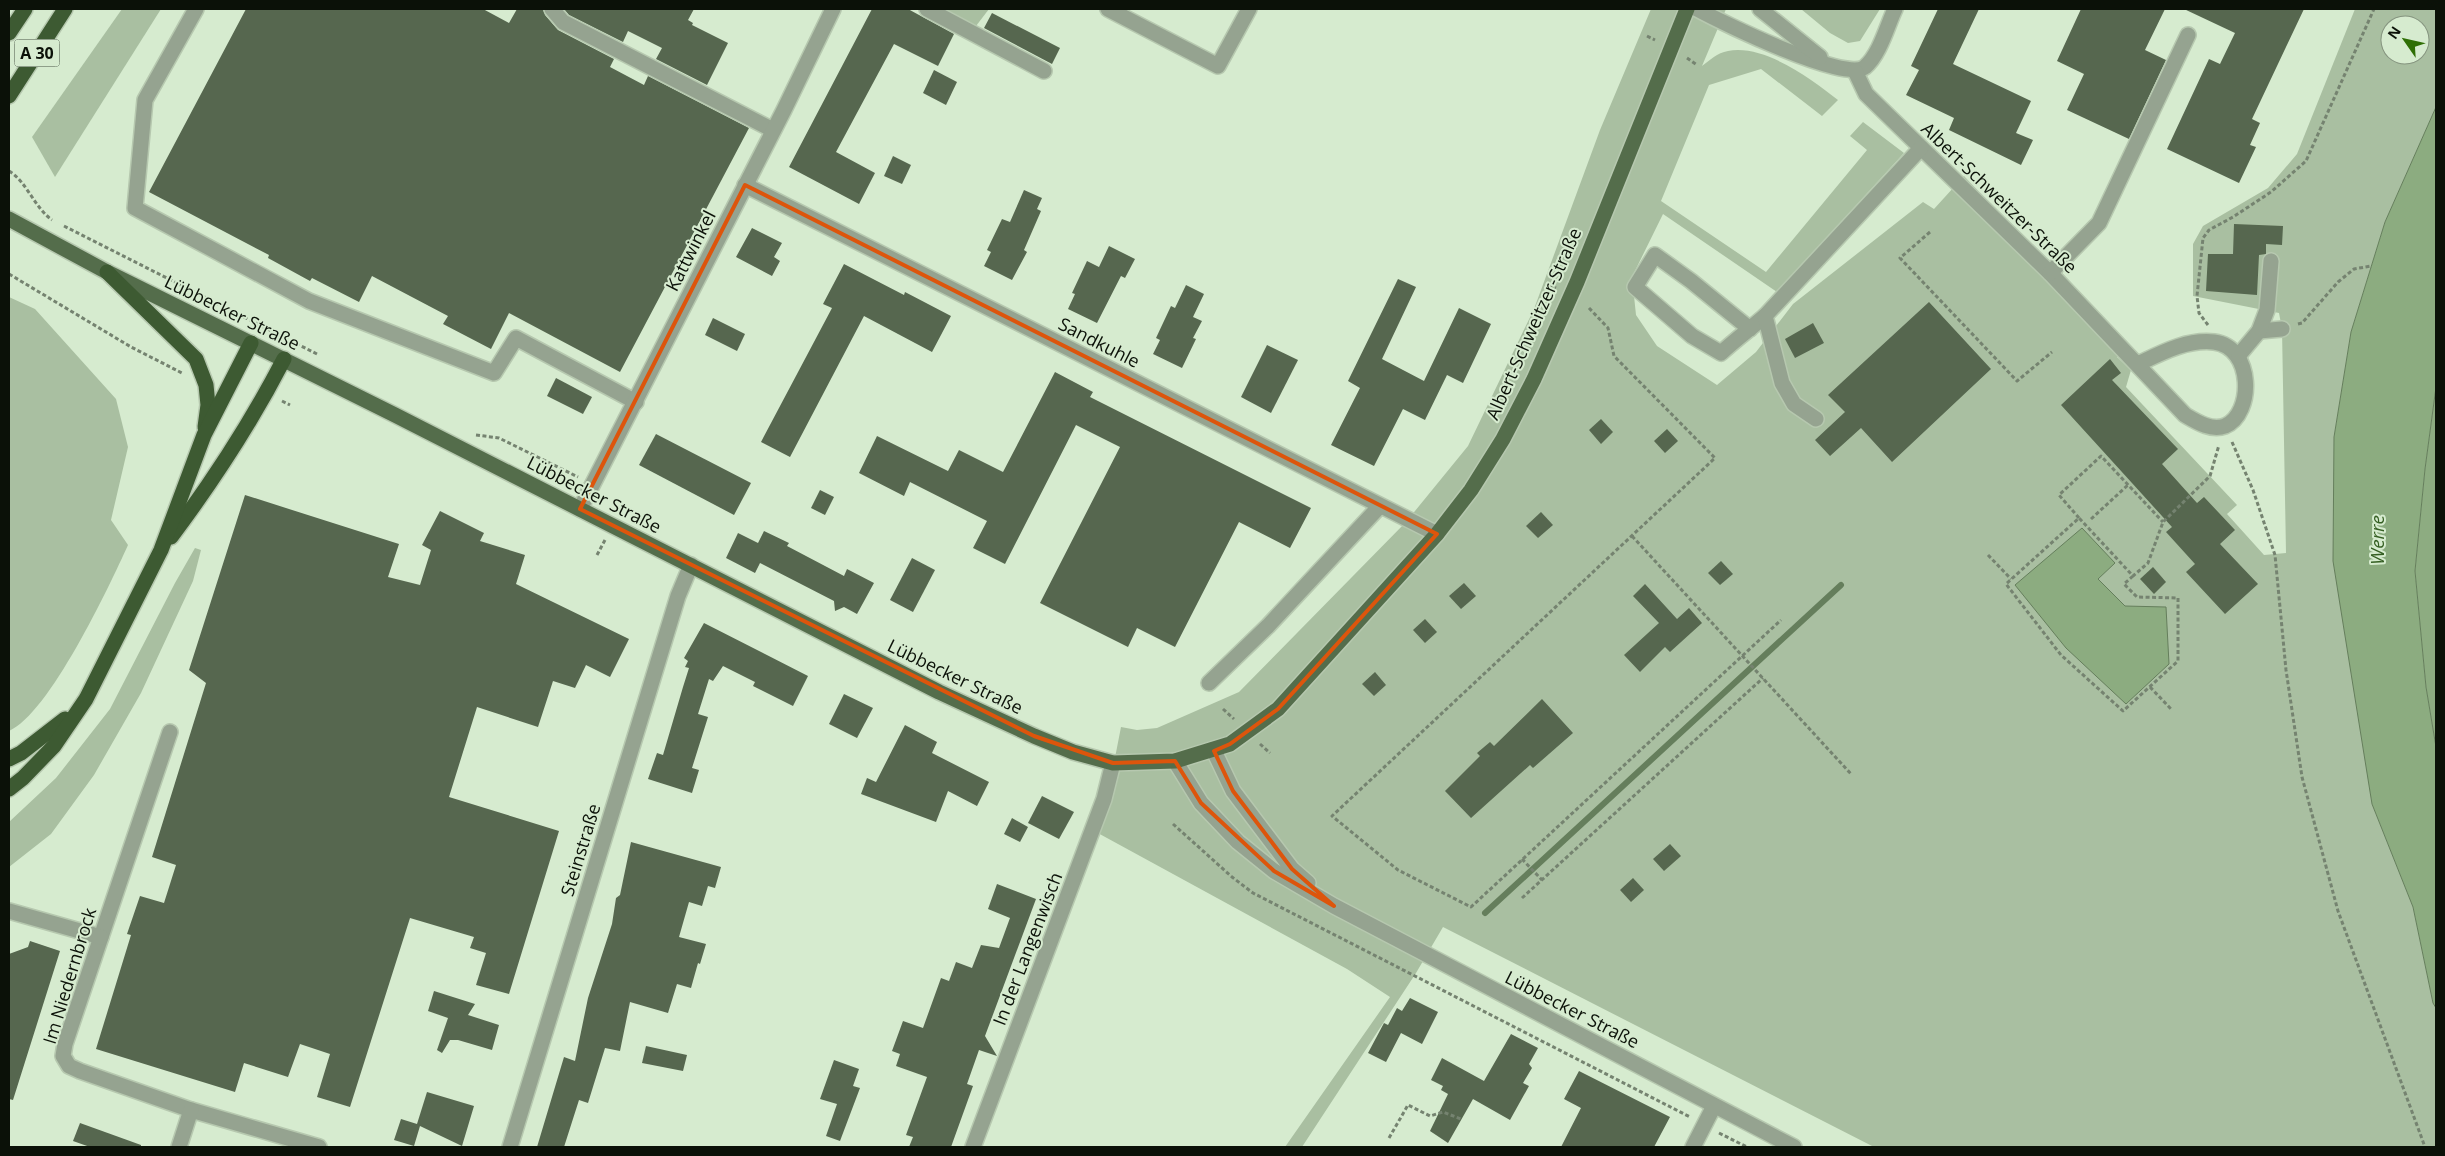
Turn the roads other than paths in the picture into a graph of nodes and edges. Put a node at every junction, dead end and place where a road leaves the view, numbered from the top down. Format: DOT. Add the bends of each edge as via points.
graph roads {
  1 [pos="24,9"];
  2 [pos="65,9"];
  3 [pos="196,9"];
  4 [pos="552,9"];
  5 [pos="832,9"];
  6 [pos="927,9"];
  7 [pos="1108,9"];
  8 [pos="1249,9"];
  9 [pos="1687,9"];
  10 [pos="1697,9"];
  11 [pos="1760,9"];
  12 [pos="1895,9"];
  13 [pos="9,33"];
  14 [pos="2188,35"];
  15 [pos="1833,67"];
  16 [pos="1044,71"];
  17 [pos="1855,71"];
  18 [pos="9,96"];
  19 [pos="773,130"];
  20 [pos="1921,148"];
  21 [pos="745,185"];
  22 [pos="9,219"];
  23 [pos="2271,261"];
  24 [pos="107,272"];
  25 [pos="2050,273"];
  26 [pos="1765,316"];
  27 [pos="1750,329"];
  28 [pos="2282,330"];
  29 [pos="2259,331"];
  30 [pos="251,343"];
  31 [pos="2238,355"];
  32 [pos="284,359"];
  33 [pos="2138,364"];
  34 [pos="636,402"];
  35 [pos="1816,419"];
  36 [pos="204,436"];
  37 [pos="1380,506"];
  38 [pos="580,509"];
  39 [pos="1436,534"];
  40 [pos="161,550"];
  41 [pos="691,565"];
  42 [pos="1210,683"];
  43 [pos="86,699"];
  44 [pos="1278,709"];
  45 [pos="170,732"];
  46 [pos="1214,751"];
  47 [pos="9,759"];
  48 [pos="1175,761"];
  49 [pos="1113,763"];
  50 [pos="9,789"];
  51 [pos="1334,906"];
  52 [pos="9,911"];
  53 [pos="101,936"];
  54 [pos="1714,1106"];
  55 [pos="191,1110"];
  56 [pos="178,1147"];
  57 [pos="319,1147"];
  58 [pos="510,1147"];
  59 [pos="973,1147"];
  60 [pos="1693,1147"];
  61 [pos="1794,1147"];
  1 -- 13 [label="highway, A 30"];
  2 -- 18 [label="highway, A 30"];
  3 -- 34 [label="street" via="146,100 136,208 309,301 494,373 516,338"];
  4 -- 19 [label="street" via="563,22"];
  5 -- 19 [label="street, Kattwinkel"];
  6 -- 16 [label="street"];
  7 -- 8 [label="street" via="1218,66"];
  9 -- 39 [label="main road, Albert-Schweitzer-Straße" via="1577,282 1530,387 1471,490"];
  10 -- 15 [label="street" via="1730,27"];
  11 -- 15 [label="street"];
  12 -- 17 [label="street" via="1873,58 1864,68"];
  14 -- 25 [label="street" via="2099,223"];
  15 -- 17 [label="street"];
  17 -- 20 [label="street, Albert-Schweitzer-Straße" via="1866,94"];
  19 -- 21 [label="street, Kattwinkel"];
  20 -- 25 [label="street, Albert-Schweitzer-Straße"];
  20 -- 26 [label="street"];
  21 -- 34 [label="street, Kattwinkel"];
  21 -- 37 [label="street, Sandkuhle"];
  22 -- 24 [label="main road, Lübbecker Straße"];
  23 -- 29 [label="street" via="2267,310"];
  24 -- 30 [label="main road, Lübbecker Straße"];
  24 -- 36 [label="highway" via="196,359 208,406"];
  25 -- 33 [label="street, Albert-Schweitzer-Straße"];
  26 -- 27 [label="street"];
  26 -- 35 [label="street" via="1782,383 1794,404"];
  27 -- 27 [label="street" via="1721,353 1692,336 1635,287 1654,255"];
  28 -- 29 [label="street"];
  29 -- 31 [label="street"];
  30 -- 32 [label="main road, Lübbecker Straße"];
  30 -- 36 [label="highway"];
  31 -- 33 [label="street" via="2215,342 2191,342"];
  31 -- 33 [label="street, Albert-Schweitzer-Straße" via="2245,376 2246,393 2236,416 2225,426 2211,427 2185,416"];
  32 -- 38 [label="main road, Lübbecker Straße"];
  32 -- 40 [label="highway" via="267,393 200,498"];
  34 -- 38 [label="street, Kattwinkel"];
  36 -- 40 [label="highway"];
  37 -- 39 [label="street, Sandkuhle"];
  37 -- 42 [label="street"];
  38 -- 41 [label="main road, Lübbecker Straße"];
  39 -- 44 [label="main road, Albert-Schweitzer-Straße"];
  40 -- 43 [label="highway"];
  41 -- 49 [label="main road, Lübbecker Straße" via="973,708 1073,752"];
  41 -- 58 [label="street, Steinstraße" via="678,596"];
  43 -- 47 [label="highway" via="56,728"];
  43 -- 50 [label="highway" via="54,746"];
  44 -- 46 [label="main road, Lübbecker Straße" via="1230,744"];
  45 -- 53 [label="street, Im Niedernbrock"];
  46 -- 48 [label="main road, Lübbecker Straße"];
  46 -- 51 [label="street, Lübbecker Straße" via="1233,791 1292,869"];
  48 -- 49 [label="main road, Lübbecker Straße"];
  48 -- 51 [label="street, Lübbecker Straße" via="1201,803 1238,842 1274,872"];
  49 -- 59 [label="street, In der Langenwisch" via="1104,798"];
  51 -- 54 [label="street, Lübbecker Straße"];
  52 -- 53 [label="street"];
  53 -- 55 [label="street, Im Niedernbrock" via="63,1056 69,1066 80,1072"];
  54 -- 60 [label="street"];
  54 -- 61 [label="street, Lübbecker Straße"];
  55 -- 56 [label="street"];
  55 -- 57 [label="street, Im Niedernbrock"];
}
